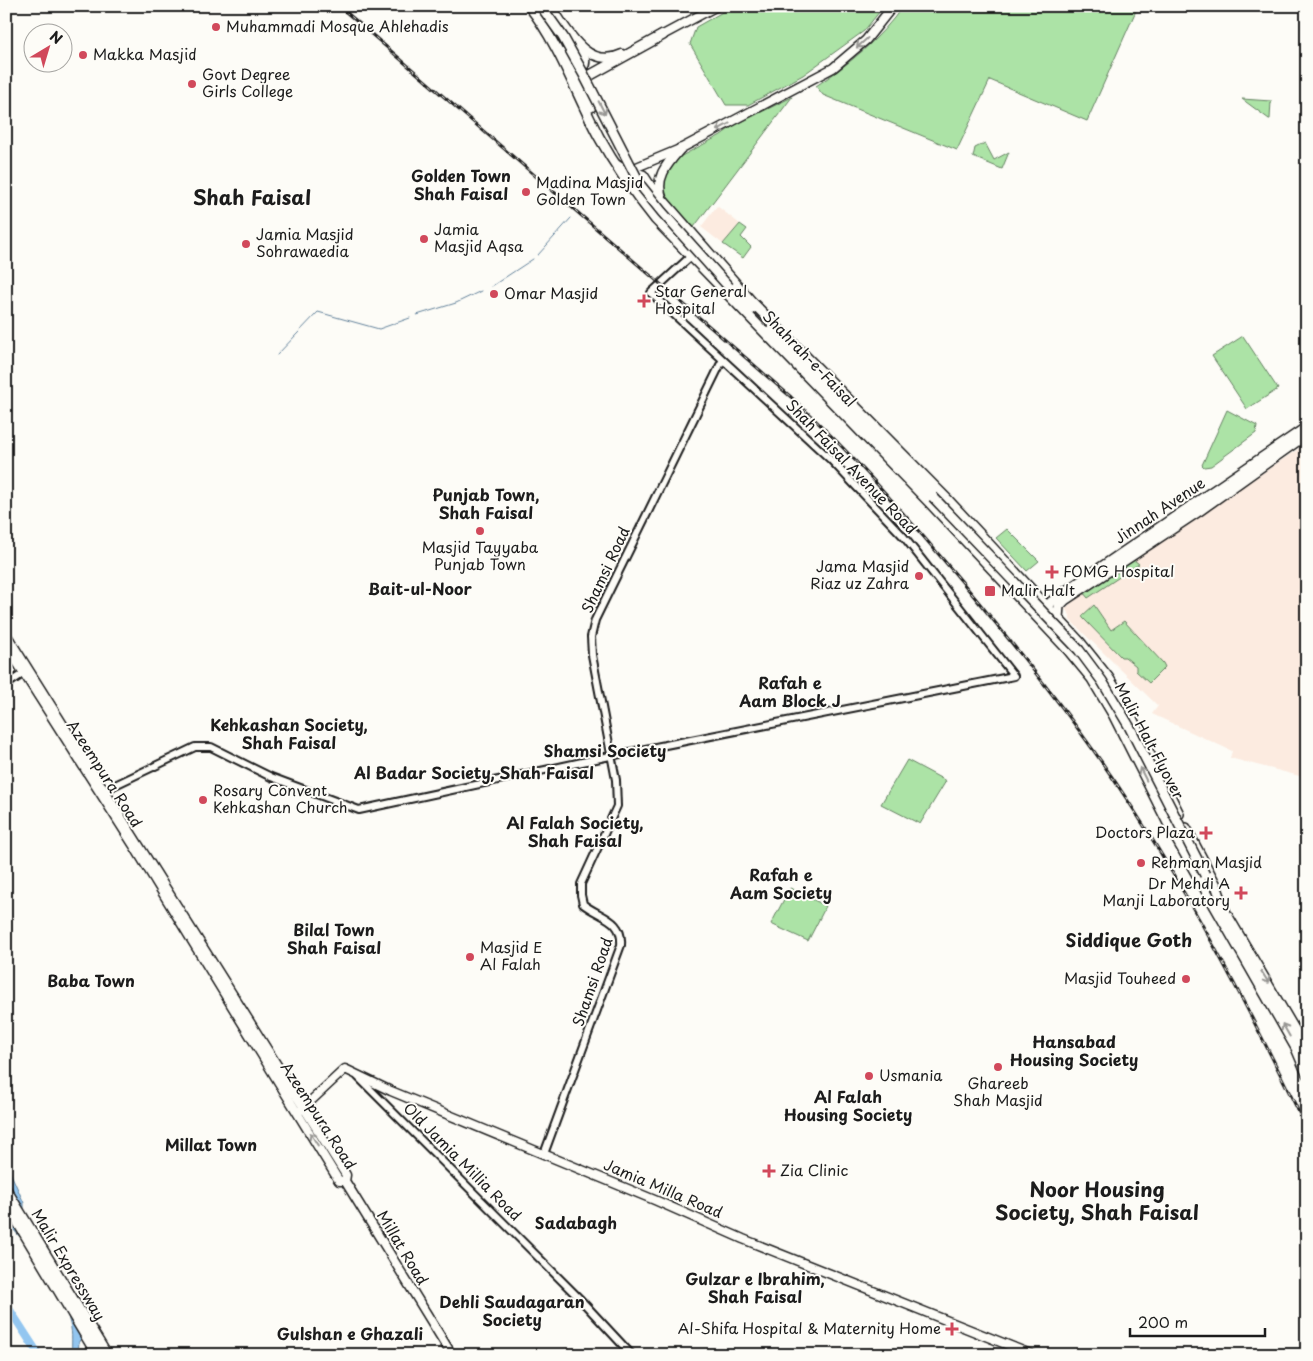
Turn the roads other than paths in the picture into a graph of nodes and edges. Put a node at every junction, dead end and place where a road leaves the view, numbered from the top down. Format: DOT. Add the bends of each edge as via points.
graph roads {
  1 [pos="529,6"];
  2 [pos="541,6"];
  3 [pos="551,6"];
  4 [pos="717,6"];
  5 [pos="893,6"];
  6 [pos="538,18"];
  7 [pos="663,35"];
  8 [pos="579,46"];
  9 [pos="573,69"];
  10 [pos="591,107"];
  11 [pos="680,149"];
  12 [pos="614,162"];
  13 [pos="675,214"];
  14 [pos="654,219"];
  15 [pos="690,257"];
  16 [pos="750,300"];
  17 [pos="756,314"];
  18 [pos="722,360"];
  19 [pos="1307,427"];
  20 [pos="1307,434"];
  21 [pos="931,499"];
  22 [pos="1143,543"];
  23 [pos="1028,586"];
  24 [pos="1016,595"];
  25 [pos="1048,607"];
  26 [pos="1058,618"];
  27 [pos="1048,628"];
  28 [pos="6,634"];
  29 [pos="6,645"];
  30 [pos="24,673"];
  31 [pos="6,685"];
  32 [pos="1123,701"];
  33 [pos="1109,706"];
  34 [pos="610,756"];
  35 [pos="106,792"];
  36 [pos="1226,913"];
  37 [pos="1306,1047"];
  38 [pos="356,1074"];
  39 [pos="1307,1074"];
  40 [pos="301,1110"];
  41 [pos="544,1154"];
  42 [pos="345,1181"];
  43 [pos="6,1188"];
  44 [pos="6,1203"];
  45 [pos="97,1355"];
  46 [pos="106,1355"];
  47 [pos="452,1355"];
  48 [pos="632,1355"];
  49 [pos="1033,1355"];
  1 -- 6 [label="highway, Shahrah-e-Faisal"];
  2 -- 17 [label="highway, Shahrah-e-Faisal, one-way, bridge" via="563,37 641,186"];
  3 -- 8 [label="main road"];
  4 -- 7 [label="main road"];
  5 -- 11 [label="main road, one-way" via="866,40 832,68"];
  6 -- 9 [label="highway" via="552,32"];
  6 -- 12 [label="highway, Shahrah-e-Faisal"];
  7 -- 8 [label="main road" via="616,57 595,56"];
  7 -- 10 [label="highway" via="587,77 584,89"];
  8 -- 9 [label="highway" via="585,63 580,70 576,72"];
  9 -- 10 [label="highway"];
  10 -- 12 [label="highway"];
  11 -- 12 [label="main road" via="630,170 623,170"];
  11 -- 13 [label="highway" via="664,168 659,191"];
  12 -- 14 [label="highway, Shahrah-e-Faisal"];
  13 -- 14 [label="highway" via="665,206 643,175 636,173 630,177 630,182"];
  13 -- 16 [label="highway"];
  14 -- 15 [label="highway, Shahrah-e-Faisal"];
  15 -- 18 [label="street, Shah Faisal Avenue Road" via="650,293"];
  15 -- 21 [label="highway, Shahrah-e-Faisal"];
  16 -- 17 [label="highway"];
  16 -- 23 [label="highway"];
  17 -- 21 [label="highway, Shahrah-e-Faisal"];
  18 -- 34 [label="street, Shamsi Road" via="594,620 592,655"];
  18 -- 34 [label="street, Shah Faisal Avenue Road" via="809,437 904,537 1014,676"];
  19 -- 22 [label="highway, Jinnah Avenue"];
  20 -- 22 [label="highway, Jinnah Avenue" via="1199,511"];
  21 -- 24 [label="highway, Malir Halt Flyover"];
  21 -- 36 [label="highway, Malir Halt Flyover, bridge" via="1079,650 1102,681 1129,726"];
  22 -- 25 [label="highway, Jinnah Avenue" via="1059,596"];
  22 -- 26 [label="highway, Jinnah Avenue" via="1062,602"];
  23 -- 24 [label="highway"];
  23 -- 25 [label="highway"];
  24 -- 27 [label="highway, Malir Halt Flyover"];
  25 -- 26 [label="highway"];
  25 -- 27 [label="highway"];
  26 -- 32 [label="highway" via="1098,664"];
  27 -- 33 [label="highway, Malir Halt Flyover" via="1092,679"];
  28 -- 35 [label="main road, Azeempura Road"];
  29 -- 30 [label="main road, Azeempura Road"];
  30 -- 31 [label="street"];
  30 -- 40 [label="main road, Azeempura Road"];
  32 -- 33 [label="highway" via="1118,710"];
  32 -- 36 [label="highway" via="1216,885"];
  39 -- 33 [label="highway, Malir Halt Flyover, one-way" via="1296,1048 1173,833"];
  34 -- 35 [label="street" via="359,810 271,777 211,747 195,747"];
  34 -- 41 [label="street, Shamsi Road" via="616,780 617,806 581,884 581,895 584,904 618,926 622,945"];
  35 -- 40 [label="main road, Azeempura Road"];
  36 -- 37 [label="highway, one-way"];
  38 -- 40 [label="main road" via="345,1069"];
  38 -- 41 [label="main road, Jamia Milla Road"];
  38 -- 48 [label="street, Old Jamia Millia Road"];
  40 -- 42 [label="main road, Azeempura Road" via="339,1181"];
  41 -- 49 [label="main road, Jamia Milla Road" via="743,1239"];
  42 -- 47 [label="main road, Millat Road"];
  43 -- 46 [label="highway, Malir Expressway"];
  44 -- 45 [label="highway, Malir Expressway"];
}
